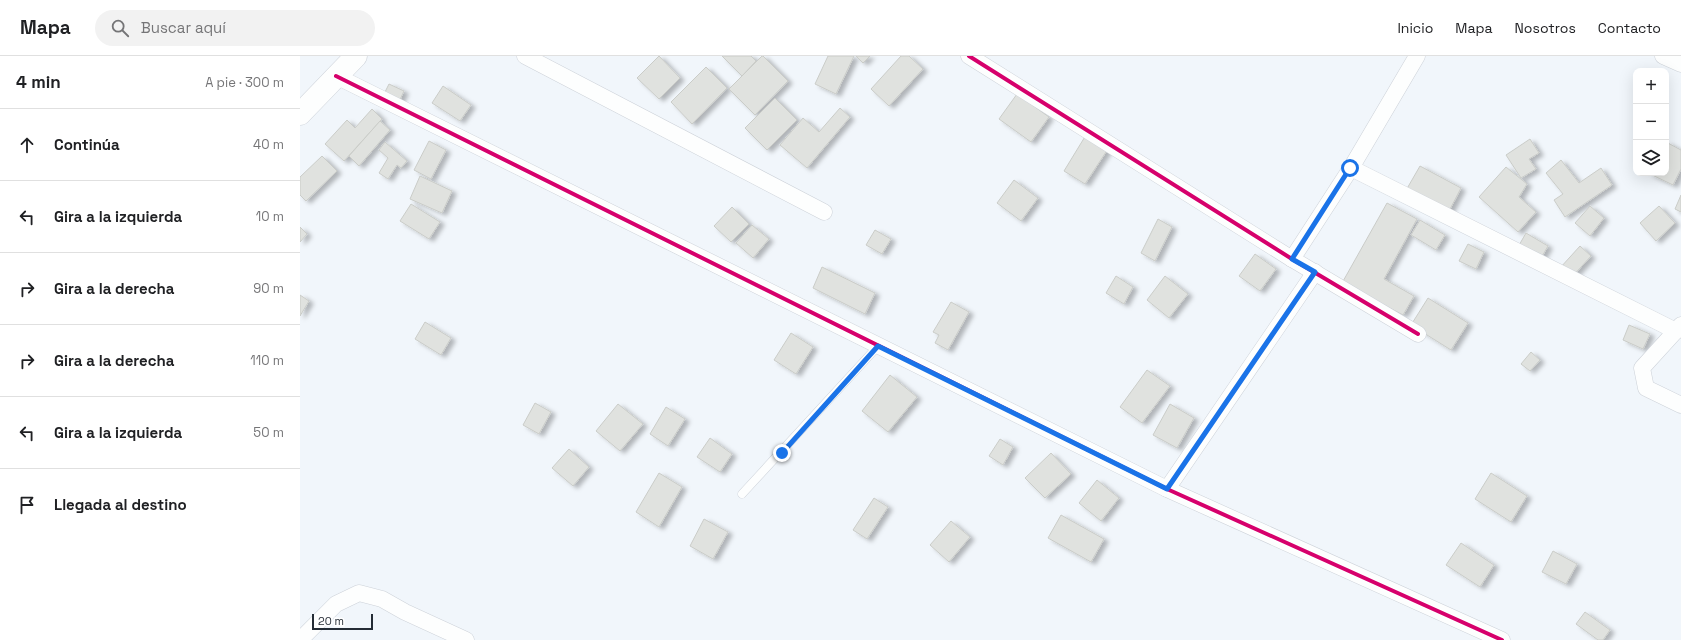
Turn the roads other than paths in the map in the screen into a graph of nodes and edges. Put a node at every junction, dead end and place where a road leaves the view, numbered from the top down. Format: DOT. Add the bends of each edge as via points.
graph roads {
  1 [pos="356,56"];
  2 [pos="524,56"];
  3 [pos="969,56"];
  4 [pos="1418,56"];
  5 [pos="1663,56"];
  6 [pos="1681,64"];
  7 [pos="336,76"];
  8 [pos="300,114"];
  9 [pos="1350,168"];
  10 [pos="824,212"];
  11 [pos="1292,259"];
  12 [pos="1315,272"];
  13 [pos="1678,328"];
  14 [pos="1418,334"];
  15 [pos="878,346"];
  16 [pos="1681,404"];
  17 [pos="1167,489"];
  18 [pos="742,494"];
  19 [pos="300,640"];
  20 [pos="466,640"];
  21 [pos="1502,640"];
  1 -- 7 [label="street"];
  2 -- 10 [label="street"];
  3 -- 11 [label="street"];
  4 -- 9 [label="street"];
  5 -- 6 [label="street"];
  7 -- 8 [label="street"];
  7 -- 15 [label="street"];
  9 -- 11 [label="street"];
  9 -- 13 [label="street"];
  11 -- 12 [label="street"];
  12 -- 14 [label="street"];
  12 -- 17 [label="street"];
  13 -- 16 [label="street" via="1642,368 1646,388"];
  15 -- 17 [label="street"];
  15 -- 18 [label="lane"];
  17 -- 21 [label="street"];
  19 -- 20 [label="street" via="336,604 359,594 382,599 404,612"];
}
